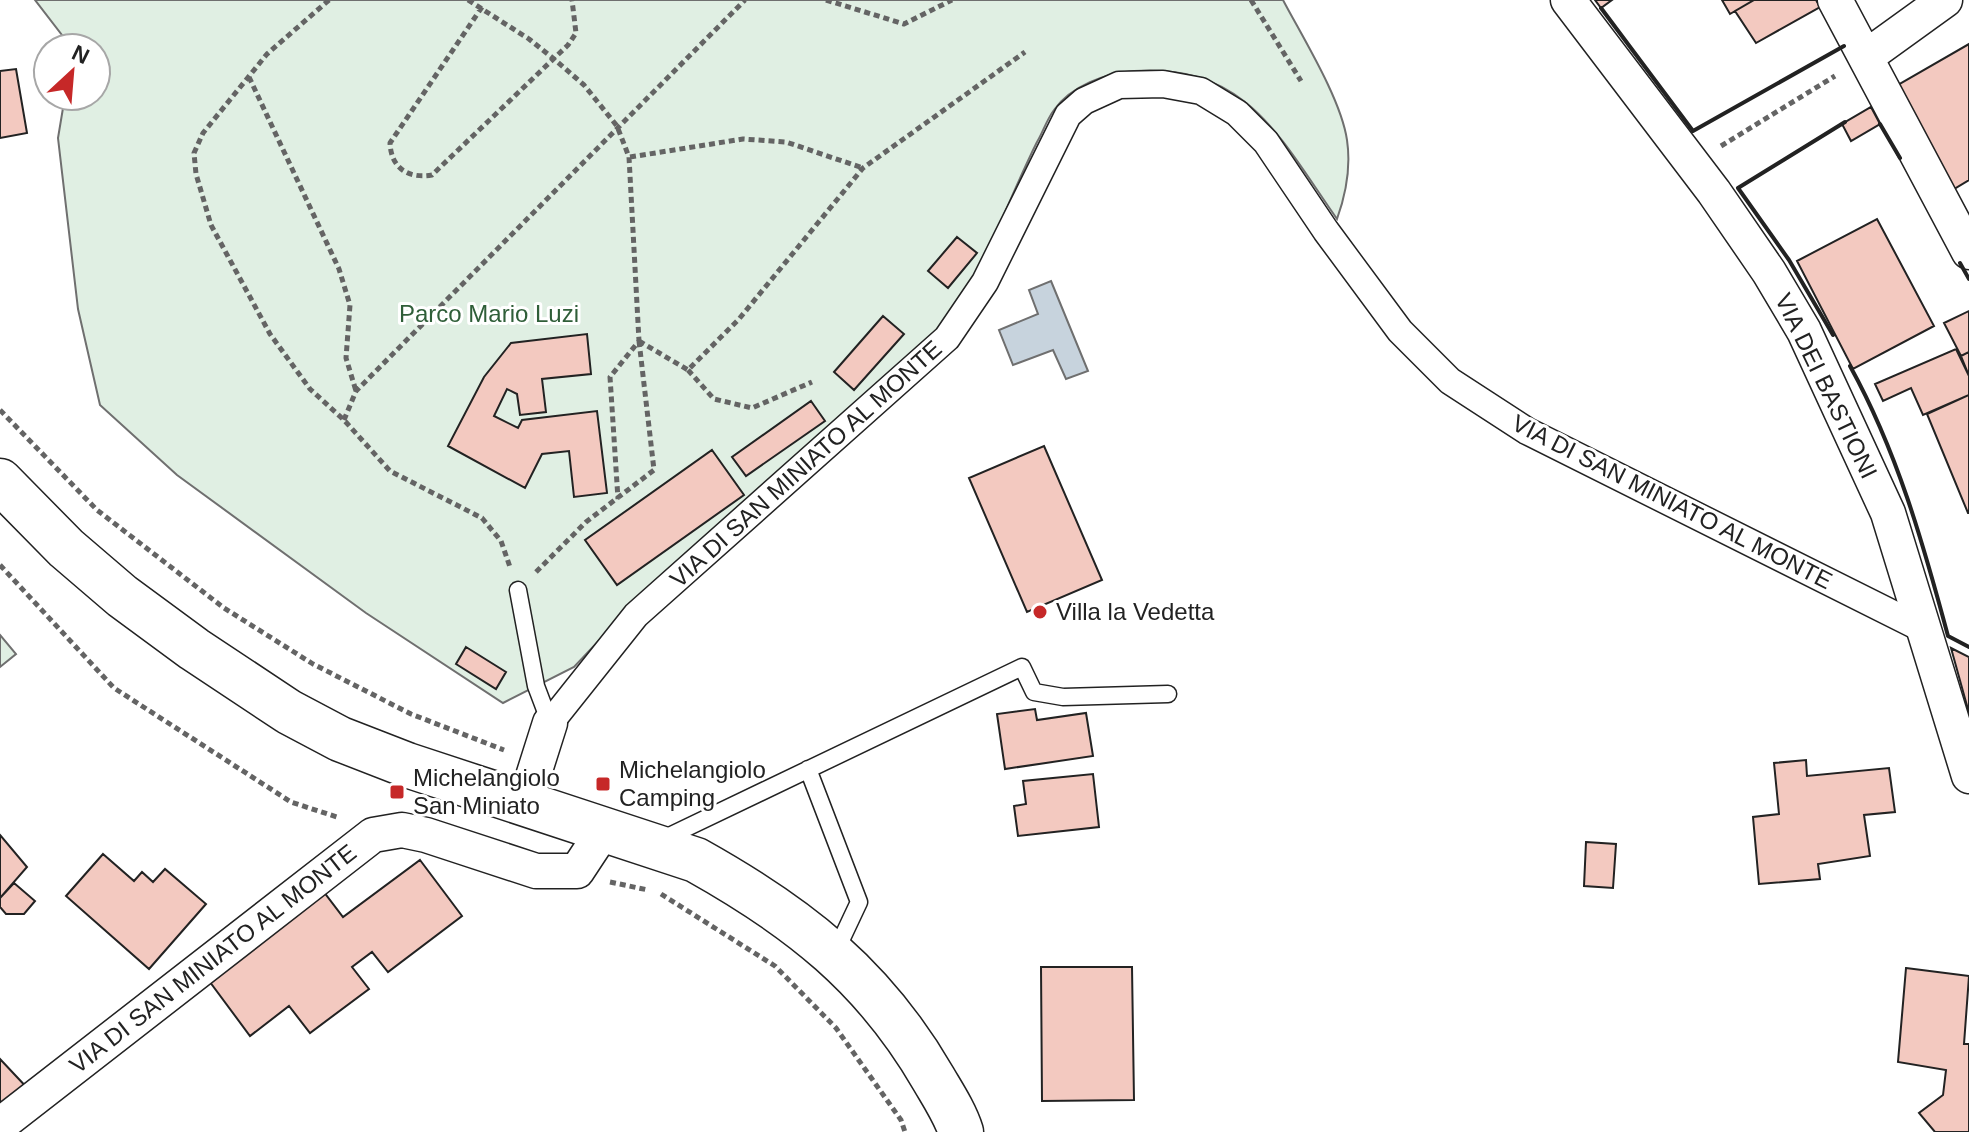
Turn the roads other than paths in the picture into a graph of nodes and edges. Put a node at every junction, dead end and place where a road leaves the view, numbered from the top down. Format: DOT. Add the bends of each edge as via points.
graph roads {
  1 [pos="1568,0"];
  2 [pos="1835,0"];
  3 [pos="1945,0"];
  4 [pos="1866,57"];
  5 [pos="1969,252"];
  6 [pos="0,481"];
  7 [pos="518,590"];
  8 [pos="1925,630"];
  9 [pos="1168,694"];
  10 [pos="550,723"];
  11 [pos="808,769"];
  12 [pos="1969,776"];
  13 [pos="524,805"];
  14 [pos="604,830"];
  15 [pos="651,845"];
  16 [pos="835,954"];
  17 [pos="0,1125"];
  18 [pos="961,1132"];
  1 -- 8 [label="street, VIA DEI BASTIONI" via="1769,272 1819,360 1888,513"];
  2 -- 4 [label="street"];
  3 -- 4 [label="street"];
  4 -- 5 [label="street"];
  6 -- 13 [label="main road" via="122,596 289,712 340,739"];
  7 -- 10 [label="lane" via="536,686"];
  8 -- 10 [label="street, VIA DI SAN MINIATO AL MONTE" via="1527,431 1450,381 1400,331 1266,142 1237,113 1201,91 1163,84 1119,85 1068,115 985,282 947,338 636,615"];
  8 -- 12 [label="street, VIA DEI BASTIONI"];
  9 -- 11 [label="lane" via="1063,697 1034,692 1022,667"];
  10 -- 13 [label="street, VIA DI SAN MINIATO AL MONTE"];
  11 -- 15 [label="lane"];
  11 -- 16 [label="lane" via="859,902"];
  13 -- 14 [label="main road"];
  14 -- 15 [label="main road"];
  14 -- 17 [label="street, VIA DI SAN MINIATO AL MONTE" via="577,871 536,871 402,830 373,835"];
  15 -- 16 [label="main road" via="696,860 739,884"];
  16 -- 18 [label="main road" via="909,1039"];
}
